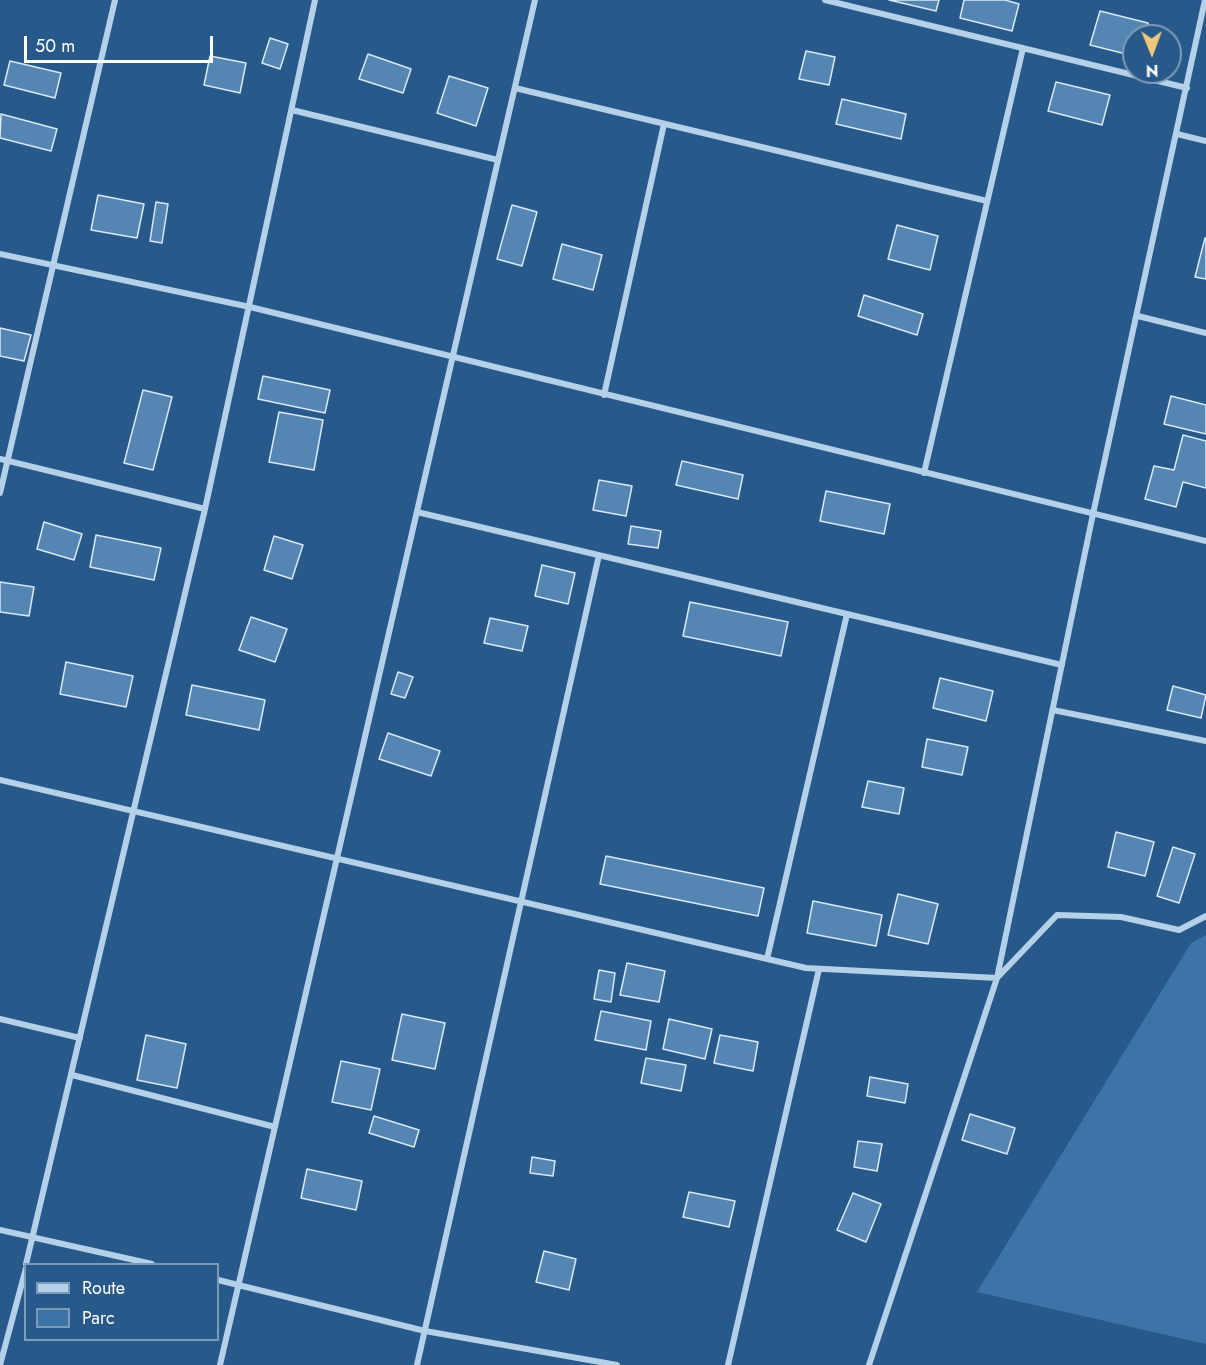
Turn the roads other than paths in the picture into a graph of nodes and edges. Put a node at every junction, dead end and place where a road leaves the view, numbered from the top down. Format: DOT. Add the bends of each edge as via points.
graph roads {
  1 [pos="115,0"];
  2 [pos="315,0"];
  3 [pos="535,0"];
  4 [pos="825,0"];
  5 [pos="1205,0"];
  6 [pos="1023,48"];
  7 [pos="515,88"];
  8 [pos="1187,88"];
  9 [pos="292,110"];
  10 [pos="664,124"];
  11 [pos="1177,134"];
  12 [pos="1206,141"];
  13 [pos="498,160"];
  14 [pos="987,201"];
  15 [pos="0,254"];
  16 [pos="53,265"];
  17 [pos="250,307"];
  18 [pos="1138,316"];
  19 [pos="1206,333"];
  20 [pos="453,358"];
  21 [pos="604,395"];
  22 [pos="0,459"];
  23 [pos="8,461"];
  24 [pos="924,473"];
  25 [pos="0,493"];
  26 [pos="205,509"];
  27 [pos="417,512"];
  28 [pos="1093,514"];
  29 [pos="1206,541"];
  30 [pos="600,555"];
  31 [pos="847,614"];
  32 [pos="1062,665"];
  33 [pos="1053,710"];
  34 [pos="1206,741"];
  35 [pos="0,780"];
  36 [pos="134,811"];
  37 [pos="337,858"];
  38 [pos="522,902"];
  39 [pos="1206,916"];
  40 [pos="767,959"];
  41 [pos="819,969"];
  42 [pos="997,978"];
  43 [pos="0,1019"];
  44 [pos="80,1038"];
  45 [pos="72,1075"];
  46 [pos="275,1127"];
  47 [pos="0,1230"];
  48 [pos="33,1238"];
  49 [pos="27,1263"];
  50 [pos="147,1263"];
  51 [pos="24,1274"];
  52 [pos="219,1280"];
  53 [pos="238,1286"];
  54 [pos="425,1330"];
  55 [pos="0,1365"];
  56 [pos="220,1365"];
  57 [pos="417,1365"];
  58 [pos="617,1365"];
  59 [pos="728,1365"];
  60 [pos="869,1365"];
  1 -- 16 [label="street"];
  2 -- 9 [label="street"];
  3 -- 7 [label="street"];
  4 -- 6 [label="street"];
  5 -- 8 [label="street"];
  6 -- 8 [label="street"];
  6 -- 14 [label="street"];
  7 -- 10 [label="street"];
  7 -- 13 [label="street"];
  8 -- 11 [label="street"];
  9 -- 13 [label="street"];
  9 -- 17 [label="street"];
  10 -- 14 [label="street"];
  10 -- 21 [label="street"];
  11 -- 12 [label="street"];
  11 -- 18 [label="street"];
  13 -- 20 [label="street"];
  14 -- 24 [label="street"];
  15 -- 16 [label="street"];
  16 -- 17 [label="street"];
  16 -- 23 [label="street"];
  17 -- 20 [label="street"];
  17 -- 26 [label="street"];
  18 -- 19 [label="street"];
  18 -- 28 [label="street"];
  20 -- 21 [label="street"];
  20 -- 27 [label="street"];
  21 -- 24 [label="street"];
  22 -- 23 [label="street"];
  23 -- 25 [label="street"];
  23 -- 26 [label="street"];
  24 -- 28 [label="street"];
  26 -- 36 [label="street"];
  27 -- 30 [label="street"];
  27 -- 37 [label="street"];
  28 -- 29 [label="street"];
  28 -- 32 [label="street"];
  30 -- 31 [label="street"];
  30 -- 38 [label="street"];
  31 -- 32 [label="street"];
  31 -- 40 [label="street"];
  32 -- 33 [label="street"];
  33 -- 34 [label="street"];
  33 -- 42 [label="street"];
  35 -- 36 [label="street"];
  36 -- 37 [label="street"];
  36 -- 44 [label="street"];
  37 -- 38 [label="street"];
  37 -- 46 [label="street"];
  38 -- 40 [label="street"];
  38 -- 54 [label="street"];
  39 -- 42 [label="street" via="1179,930 1121,917 1057,915"];
  40 -- 41 [label="street"];
  41 -- 42 [label="street"];
  41 -- 59 [label="street"];
  42 -- 60 [label="street"];
  43 -- 44 [label="street"];
  44 -- 45 [label="street"];
  45 -- 46 [label="street"];
  45 -- 48 [label="street"];
  46 -- 53 [label="street"];
  47 -- 48 [label="street"];
  48 -- 49 [label="street"];
  48 -- 50 [label="street"];
  51 -- 55 [label="street"];
  52 -- 53 [label="street"];
  53 -- 54 [label="street"];
  53 -- 56 [label="street"];
  54 -- 57 [label="street"];
  54 -- 58 [label="street"];
}
